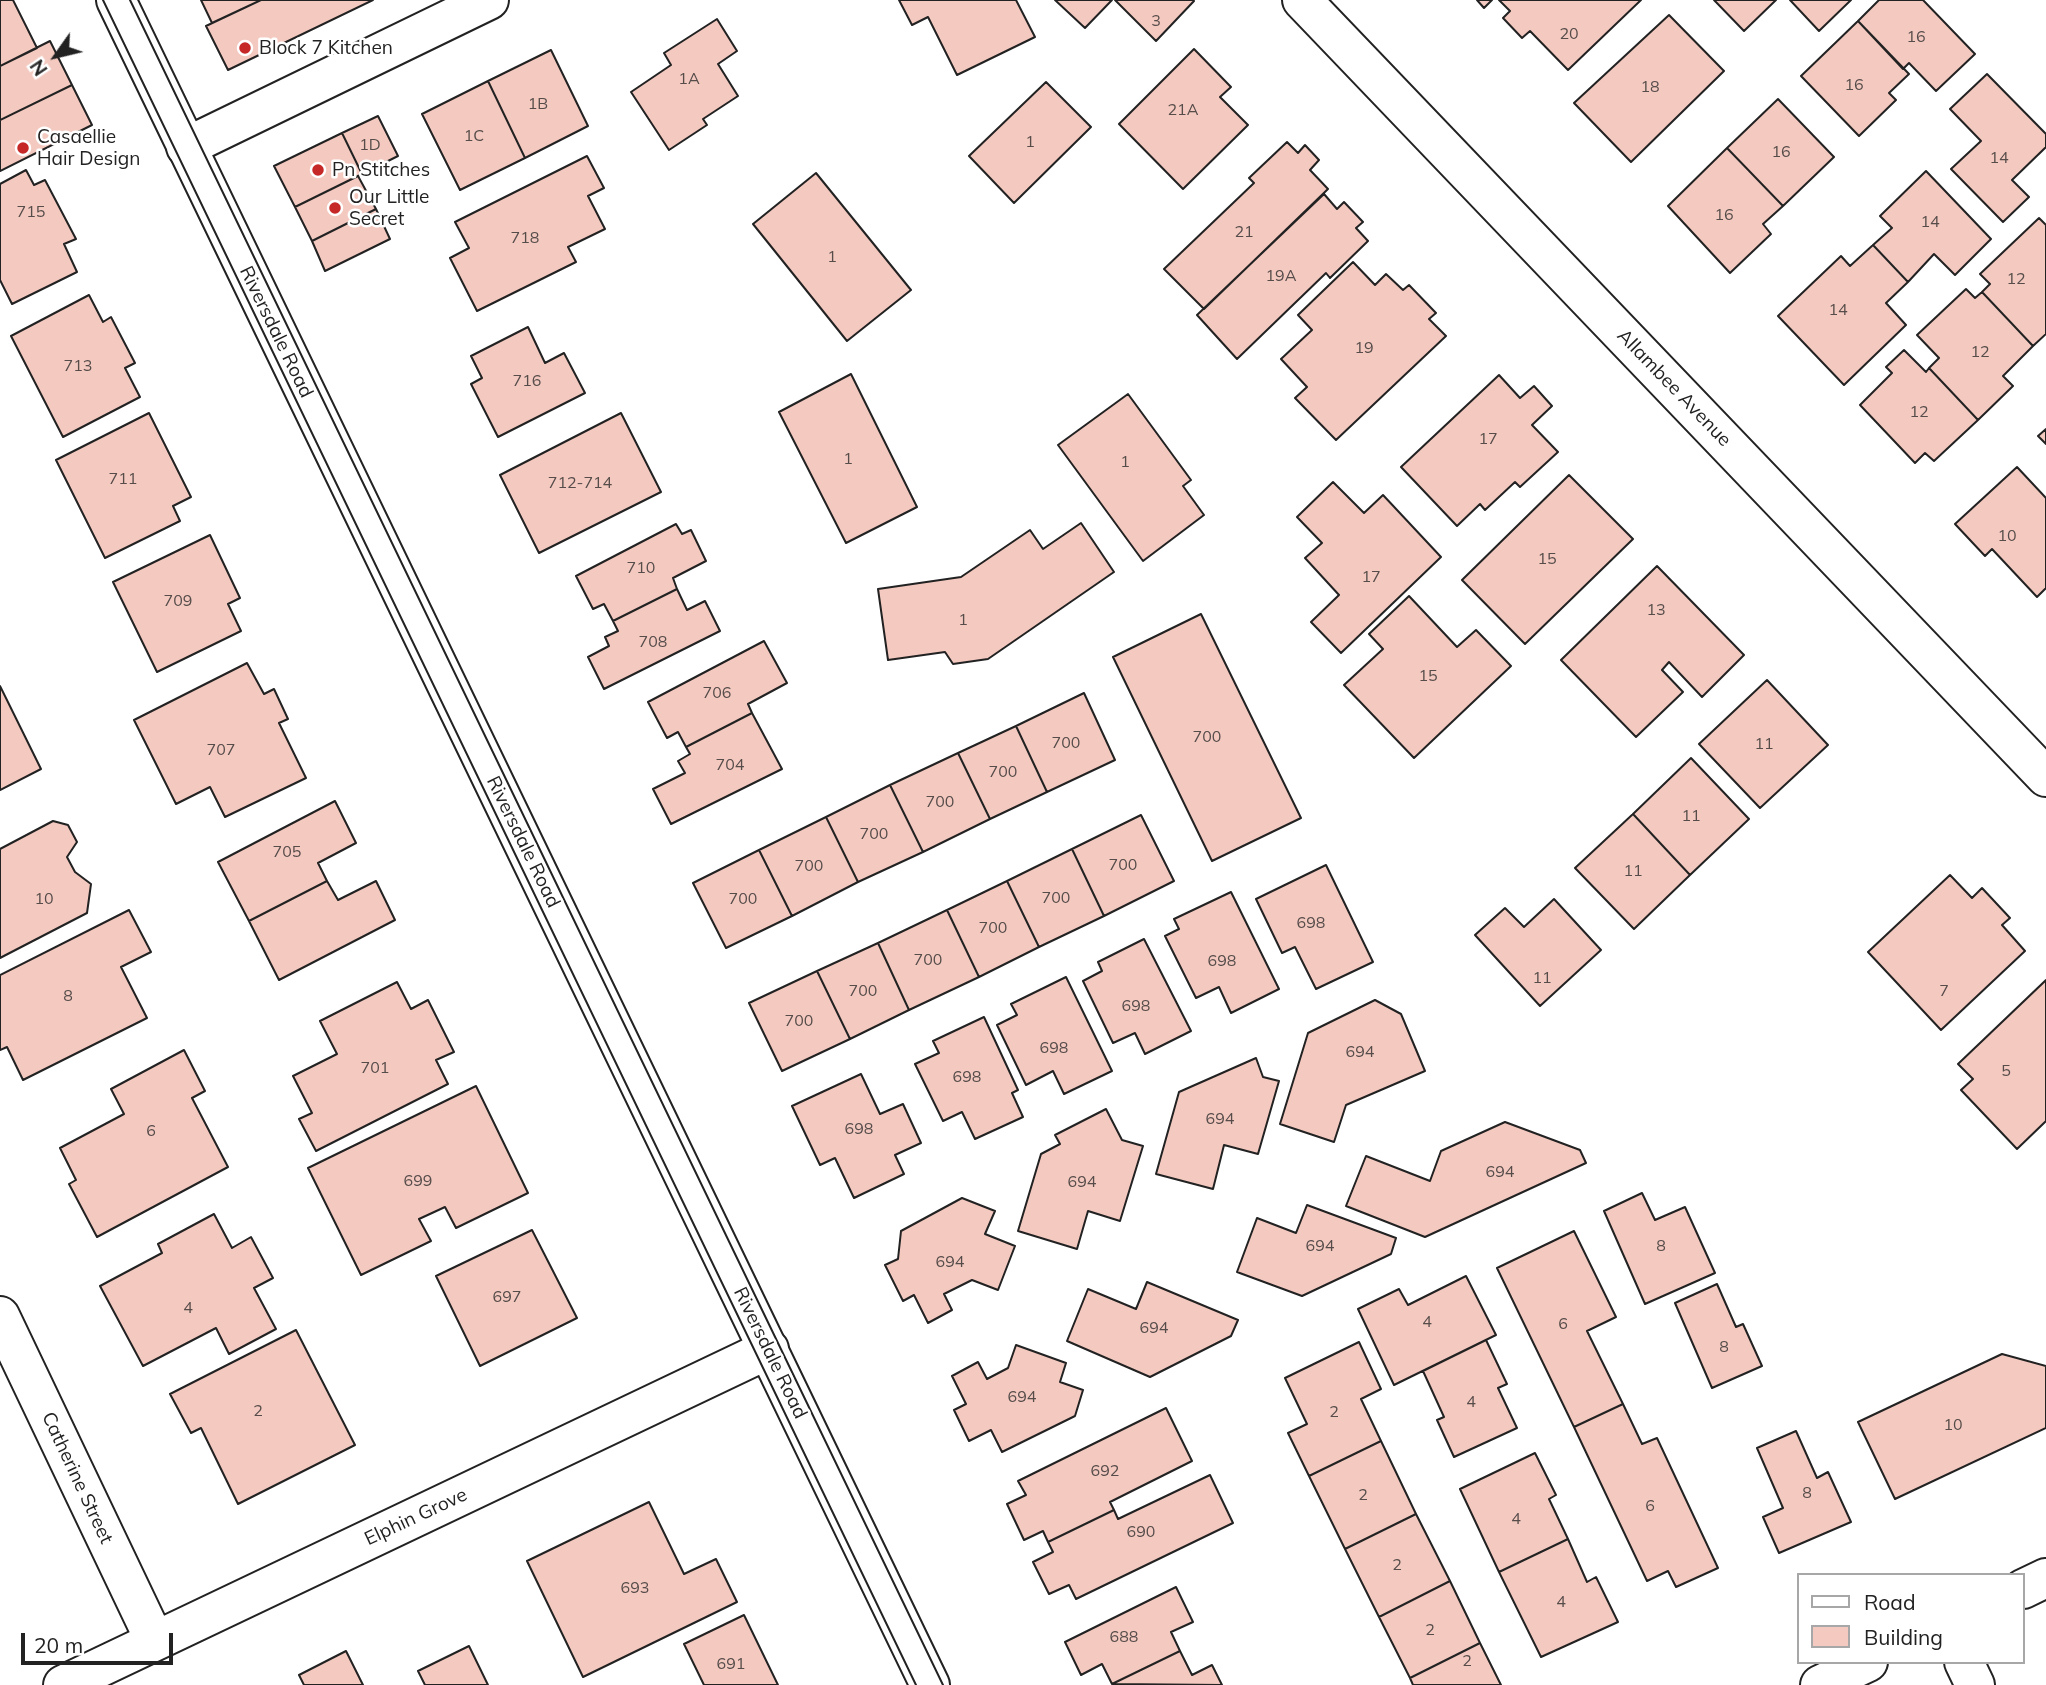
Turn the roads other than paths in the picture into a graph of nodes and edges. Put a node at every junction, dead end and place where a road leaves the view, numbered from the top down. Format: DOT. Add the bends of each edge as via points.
graph roads {
  1 [pos="116,0"];
  2 [pos="489,0"];
  3 [pos="1302,0"];
  4 [pos="186,147"];
  5 [pos="2046,777"];
  6 [pos="0,1315"];
  7 [pos="769,1349"];
  8 [pos="2046,1578"];
  9 [pos="2025,1587"];
  10 [pos="155,1641"];
  11 [pos="1864,1664"];
  12 [pos="1965,1664"];
  13 [pos="63,1685"];
  14 [pos="930,1685"];
  15 [pos="1820,1685"];
  16 [pos="1975,1685"];
  1 -- 4 [label="street, Riversdale Road"];
  2 -- 4 [label="street"];
  3 -- 5 [label="street, Allambee Avenue"];
  4 -- 7 [label="street, Riversdale Road"];
  6 -- 10 [label="street, Catherine Street"];
  7 -- 10 [label="street, Elphin Grove"];
  7 -- 14 [label="street, Riversdale Road"];
  8 -- 9 [label="street"];
  10 -- 13 [label="street, Elphin Grove"];
  11 -- 15 [label="street"];
  12 -- 16 [label="street"];
}
